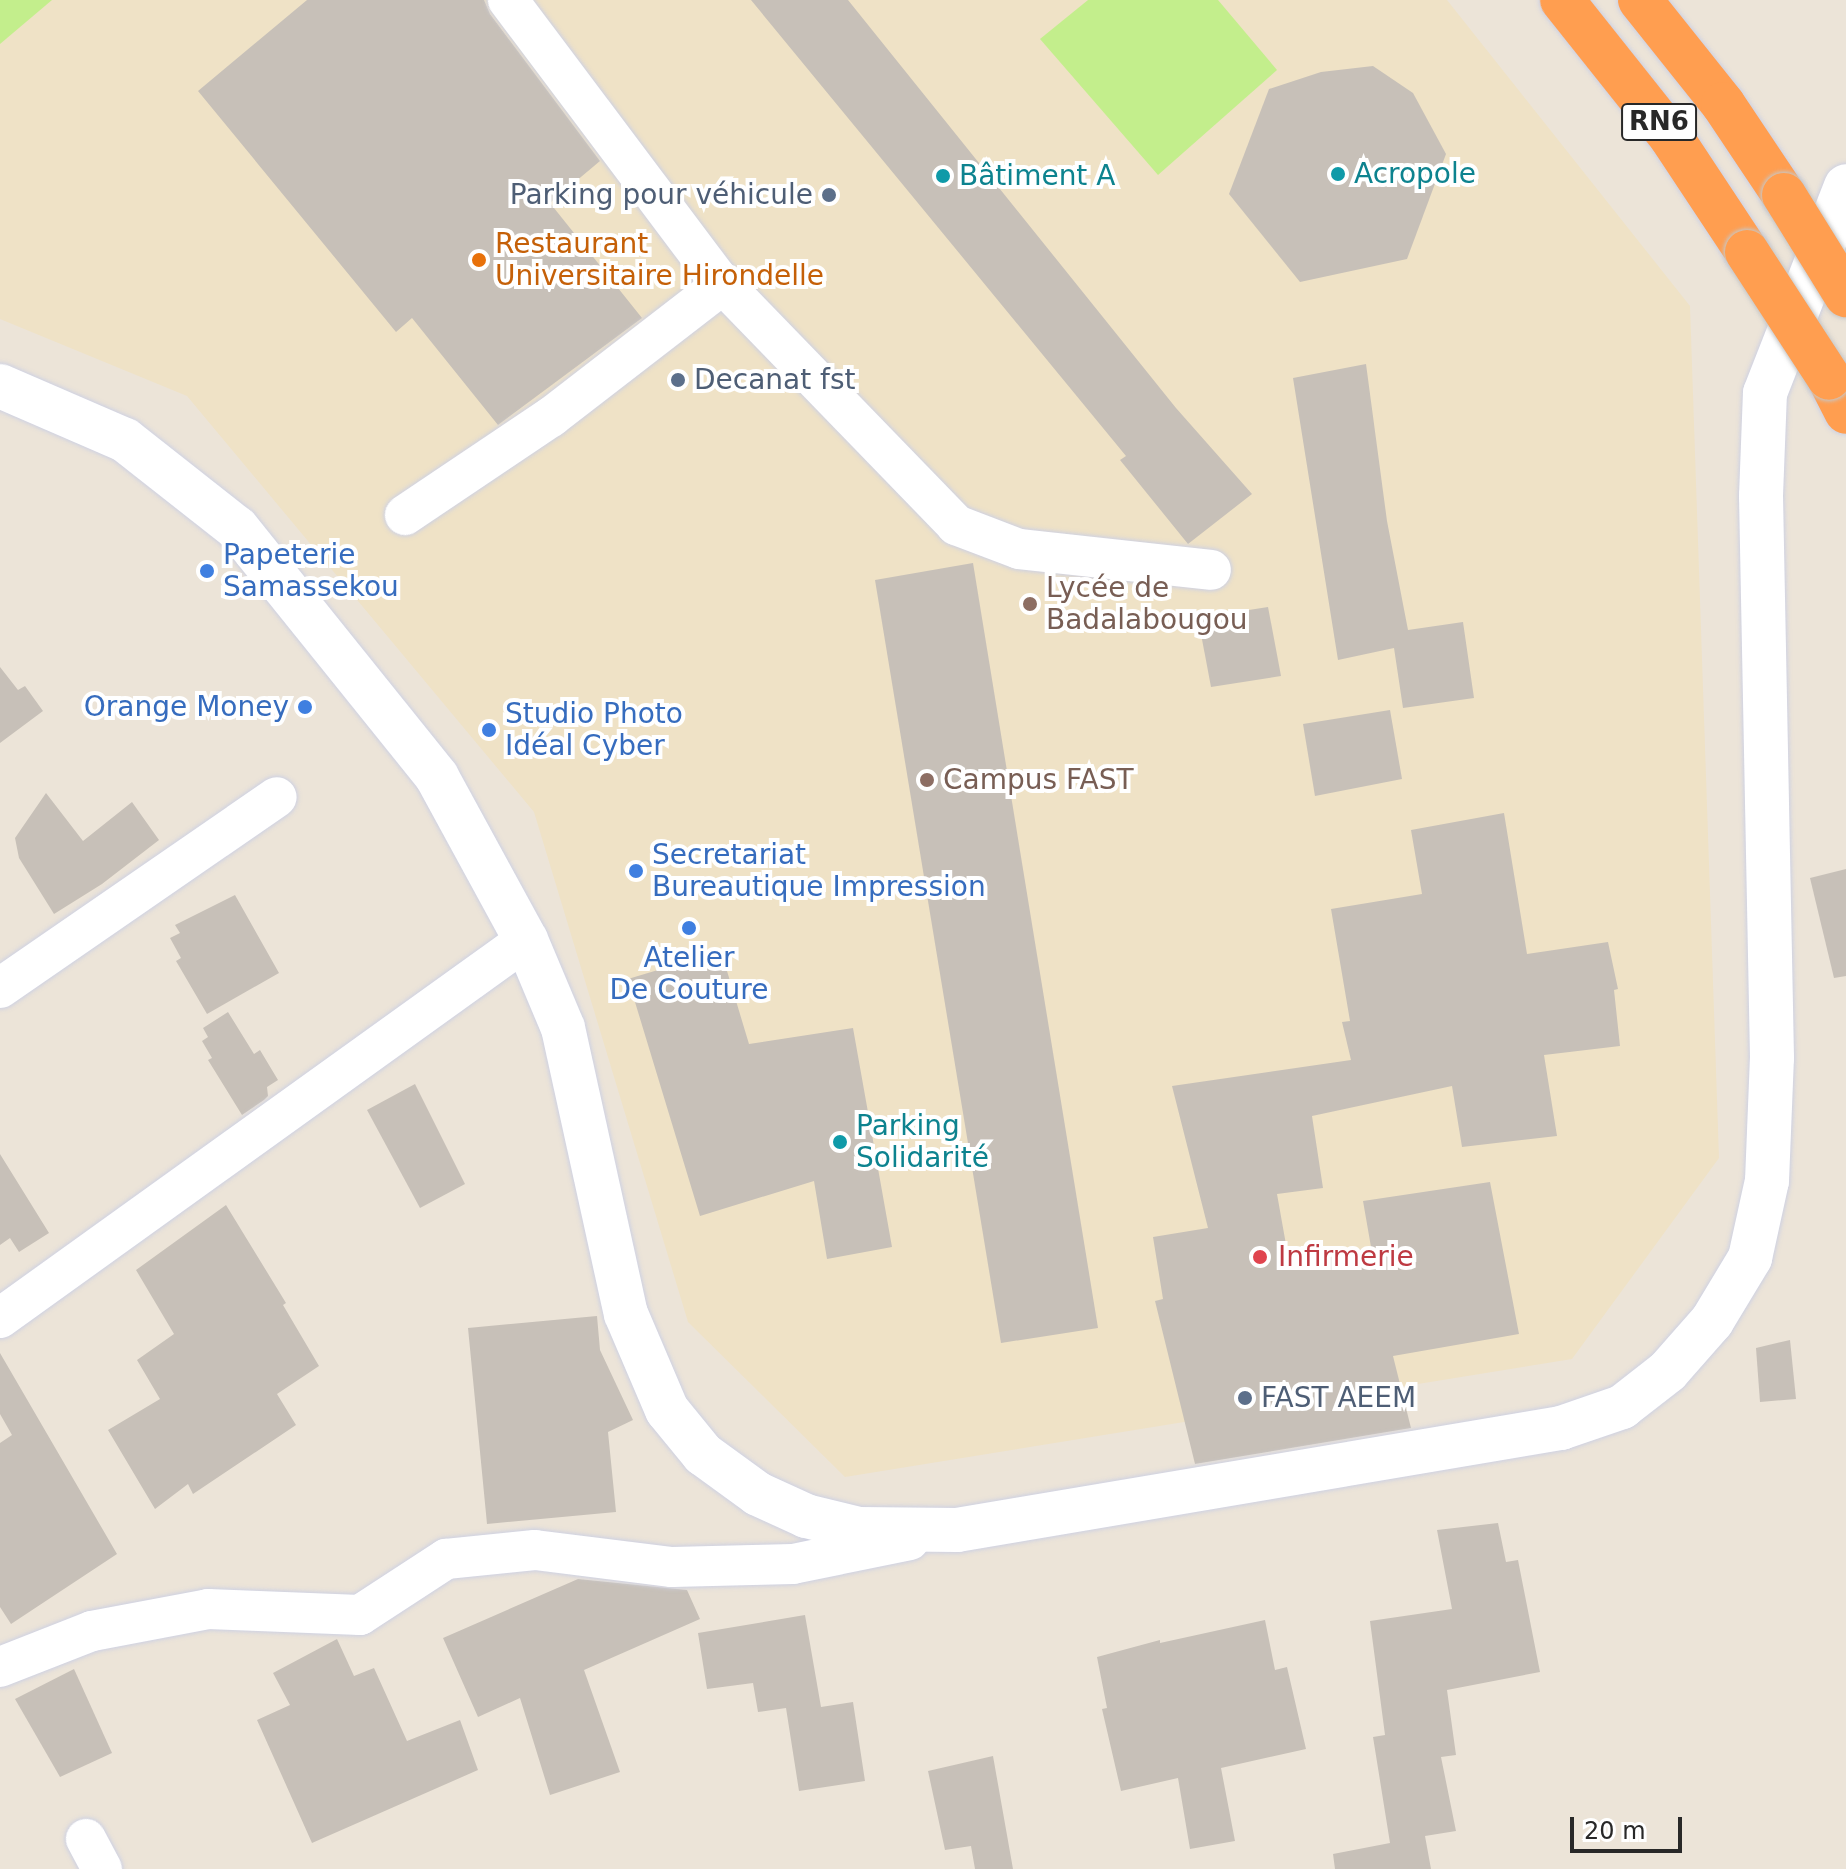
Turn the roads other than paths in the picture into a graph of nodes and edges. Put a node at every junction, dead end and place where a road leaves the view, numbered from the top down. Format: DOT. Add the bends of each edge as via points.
graph roads {
  1 [pos="508,0"];
  2 [pos="1562,0"];
  3 [pos="1640,0"];
  4 [pos="1846,186"];
  5 [pos="723,284"];
  6 [pos="1846,295"];
  7 [pos="0,386"];
  8 [pos="1838,395"];
  9 [pos="405,515"];
  10 [pos="1211,570"];
  11 [pos="277,797"];
  12 [pos="526,940"];
  13 [pos="0,988"];
  14 [pos="0,1318"];
  15 [pos="957,1530"];
  16 [pos="0,1667"];
  1 -- 5 [label="street"];
  2 -- 8 [label="highway, RN6, bridge" via="1671,137"];
  3 -- 6 [label="highway, RN6, bridge" via="1723,104"];
  4 -- 15 [label="street" via="1765,393 1761,496 1772,1058 1767,1181 1750,1258 1712,1321 1668,1371 1622,1407 1561,1428"];
  5 -- 9 [label="street" via="551,417"];
  5 -- 10 [label="street" via="956,525 1019,549"];
  7 -- 12 [label="street" via="125,440 237,528 437,777"];
  11 -- 13 [label="street"];
  12 -- 14 [label="street"];
  12 -- 15 [label="street" via="563,1028 626,1314 667,1410 703,1454 758,1494 806,1516 859,1529"];
  15 -- 16 [label="street" via="793,1564 672,1567 535,1550 446,1559 360,1615 208,1609 92,1631"];
}
